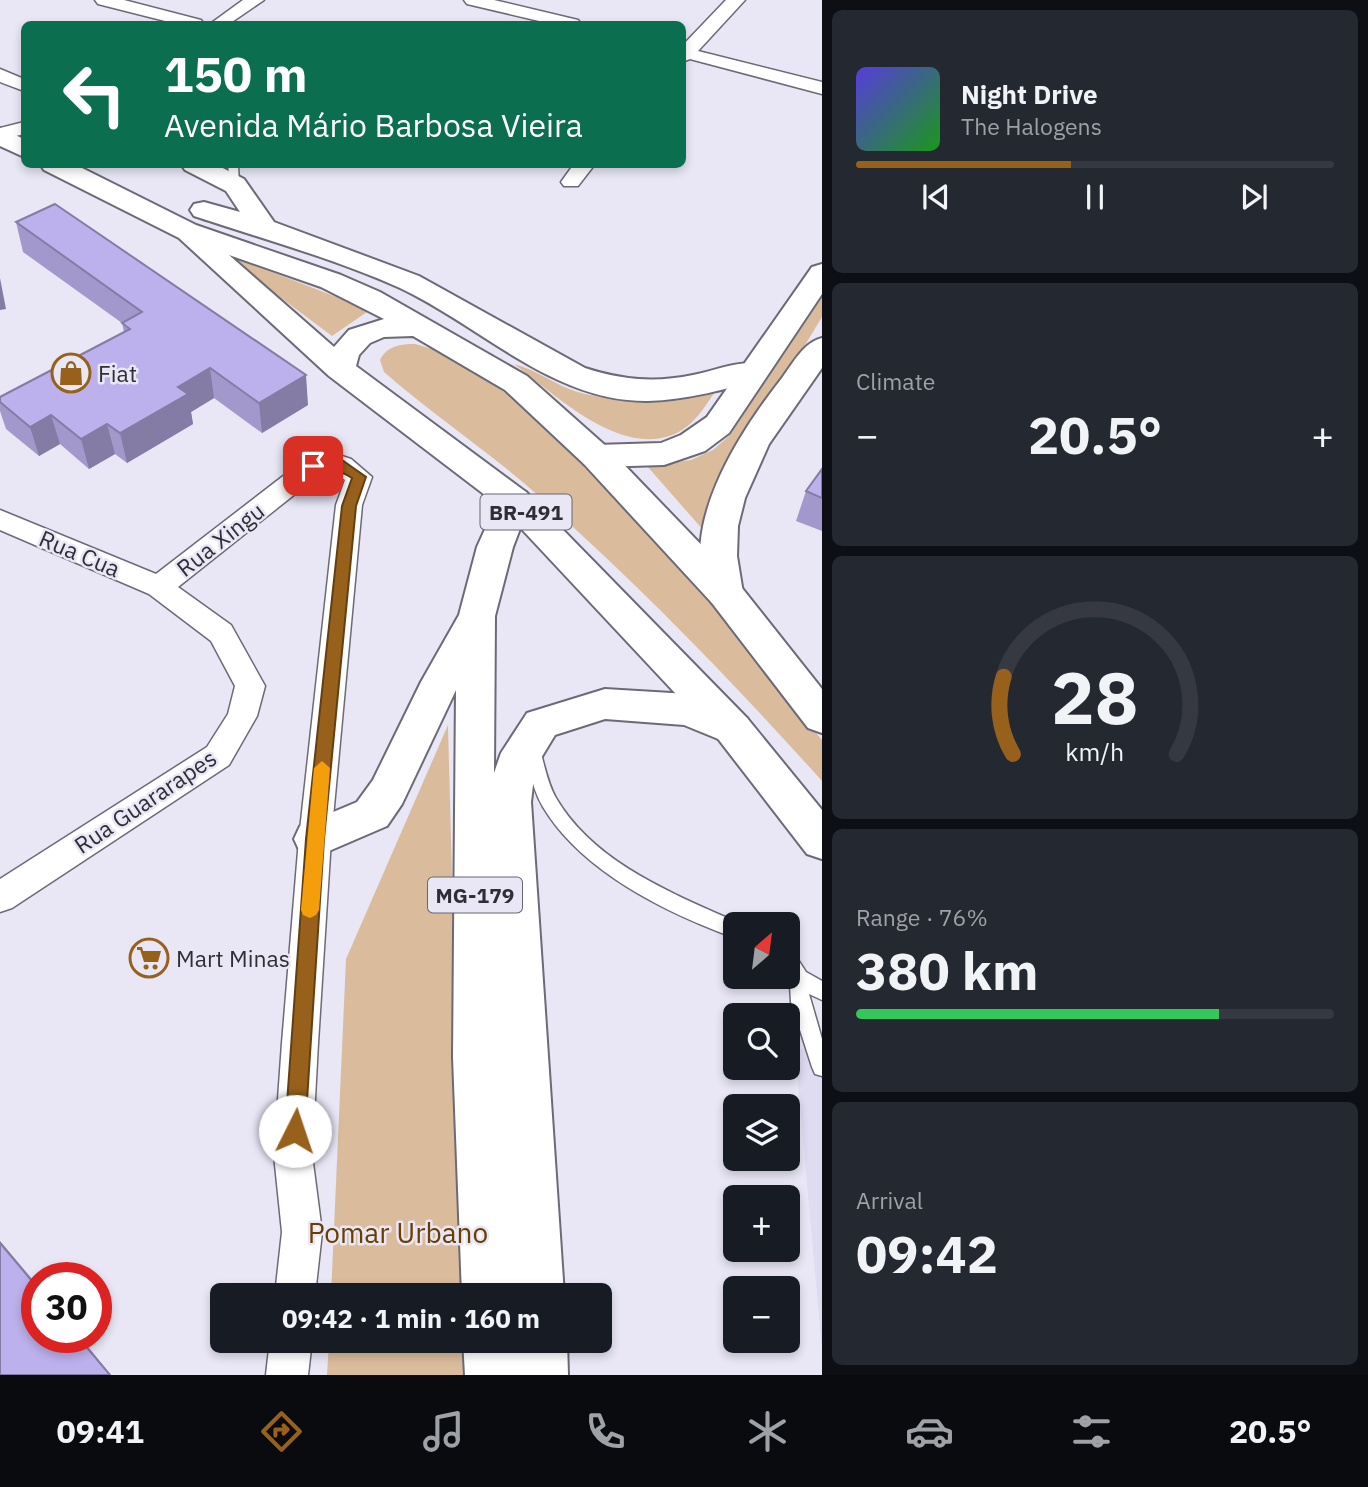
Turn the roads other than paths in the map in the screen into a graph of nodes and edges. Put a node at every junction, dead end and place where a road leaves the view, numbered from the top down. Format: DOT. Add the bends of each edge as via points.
graph roads {
  1 [pos="104,0"];
  2 [pos="255,0"];
  3 [pos="473,0"];
  4 [pos="736,0"];
  5 [pos="184,21"];
  6 [pos="223,21"];
  7 [pos="560,21"];
  8 [pos="686,52"];
  9 [pos="686,54"];
  10 [pos="0,75"];
  11 [pos="21,85"];
  12 [pos="822,88"];
  13 [pos="62,168"];
  14 [pos="104,168"];
  15 [pos="209,168"];
  16 [pos="582,168"];
  17 [pos="234,175"];
  18 [pos="570,182"];
  19 [pos="264,227"];
  20 [pos="186,231"];
  21 [pos="305,244"];
  22 [pos="822,273"];
  23 [pos="331,281"];
  24 [pos="423,327"];
  25 [pos="822,347"];
  26 [pos="340,369"];
  27 [pos="752,372"];
  28 [pos="596,456"];
  29 [pos="514,500"];
  30 [pos="0,519"];
  31 [pos="159,587"];
  32 [pos="725,593"];
  33 [pos="477,616"];
  34 [pos="822,717"];
  35 [pos="733,729"];
  36 [pos="529,739"];
  37 [pos="315,839"];
  38 [pos="822,841"];
  39 [pos="0,897"];
  40 [pos="723,924"];
  41 [pos="800,979"];
  42 [pos="799,989"];
  43 [pos="822,991"];
  44 [pos="822,1067"];
  45 [pos="296,1283"];
  46 [pos="488,1283"];
  47 [pos="537,1283"];
  48 [pos="290,1353"];
  49 [pos="491,1353"];
  50 [pos="540,1353"];
  51 [pos="287,1375"];
  52 [pos="492,1375"];
  53 [pos="541,1375"];
  1 -- 5 [label="street"];
  2 -- 6 [label="street"];
  3 -- 7 [label="street"];
  4 -- 8 [label="street"];
  9 -- 12 [label="street"];
  10 -- 11 [label="street"];
  13 -- 20 [label="main road, BR-491"];
  14 -- 19 [label="main road" via="230,219"];
  15 -- 17 [label="main road"];
  16 -- 18 [label="street"];
  17 -- 19 [label="main road"];
  19 -- 21 [label="main road"];
  20 -- 23 [label="main road, BR-491"];
  20 -- 26 [label="main road, BR-491"];
  21 -- 23 [label="main road"];
  21 -- 27 [label="main road" via="443,298 562,371 596,383 656,390"];
  22 -- 27 [label="main road"];
  23 -- 24 [label="main road, BR-491"];
  24 -- 26 [label="main road" via="382,327 364,334 341,355"];
  24 -- 28 [label="main road, BR-491" via="516,383"];
  25 -- 32 [label="main road" via="767,420 736,478 721,526 719,557"];
  26 -- 29 [label="main road, BR-491"];
  27 -- 28 [label="main road" via="718,425 694,443 664,454"];
  28 -- 32 [label="main road, BR-491"];
  29 -- 33 [label="main road, MG-179" via="495,547"];
  29 -- 35 [label="main road, BR-491"];
  30 -- 31 [label="street, Rua Cua"];
  31 -- 37 [label="street, Rua Xingu" via="313,466 342,465 359,477 349,506"];
  31 -- 39 [label="street, Rua Guararapes" via="221,633 250,687 242,716 218,756"];
  32 -- 34 [label="main road, BR-491"];
  33 -- 37 [label="main road" via="388,792 372,814"];
  33 -- 46 [label="main road, MG-179" via="473,750 476,1004"];
  35 -- 36 [label="main road, MG-179" via="688,710 605,704 541,724"];
  35 -- 38 [label="main road, BR-491"];
  36 -- 40 [label="lane" via="549,802 577,836 613,867"];
  36 -- 47 [label="main road, MG-179" via="514,765 510,803"];
  37 -- 45 [label="street" via="293,1155 302,1232"];
  41 -- 43 [label="lane"];
  42 -- 44 [label="lane"];
  48 -- 51 [label="street"];
  49 -- 52 [label="main road"];
  50 -- 53 [label="main road"];
}
